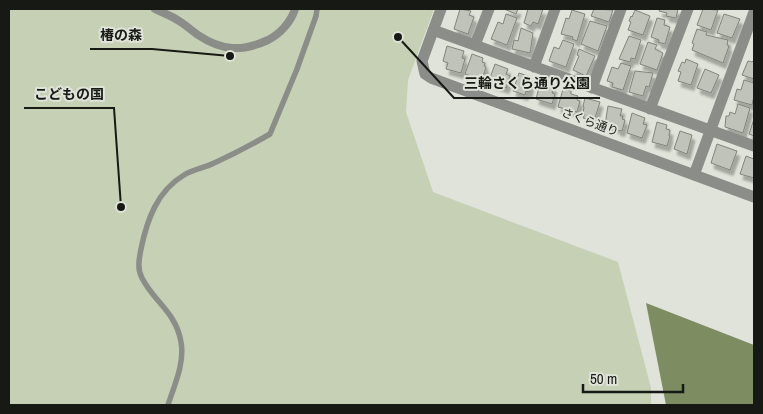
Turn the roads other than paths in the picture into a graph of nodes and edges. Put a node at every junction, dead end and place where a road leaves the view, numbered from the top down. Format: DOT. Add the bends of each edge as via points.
graph roads {
  1 [pos="155,9"];
  2 [pos="295,9"];
  3 [pos="317,9"];
  4 [pos="441,9"];
  5 [pos="489,9"];
  6 [pos="556,9"];
  7 [pos="621,9"];
  8 [pos="688,9"];
  9 [pos="754,12"];
  10 [pos="433,30"];
  11 [pos="475,45"];
  12 [pos="534,66"];
  13 [pos="592,88"];
  14 [pos="650,108"];
  15 [pos="711,130"];
  16 [pos="754,146"];
  17 [pos="694,175"];
  18 [pos="754,197"];
  19 [pos="168,405"];
  1 -- 2 [label="street" via="218,46 237,48 254,46 276,36"];
  3 -- 19 [label="lane" via="270,134 184,175 164,192 148,218 138,271 169,312 177,327 182,351"];
  4 -- 10 [label="street, さくら通り"];
  5 -- 11 [label="street"];
  6 -- 12 [label="street"];
  7 -- 13 [label="street"];
  8 -- 14 [label="street"];
  9 -- 15 [label="street"];
  10 -- 11 [label="street"];
  10 -- 17 [label="street, さくら通り" via="422,61 425,74 431,78"];
  11 -- 12 [label="street"];
  12 -- 13 [label="street"];
  13 -- 14 [label="street"];
  14 -- 15 [label="street"];
  15 -- 16 [label="street"];
  15 -- 17 [label="street"];
  17 -- 18 [label="street, さくら通り"];
}
